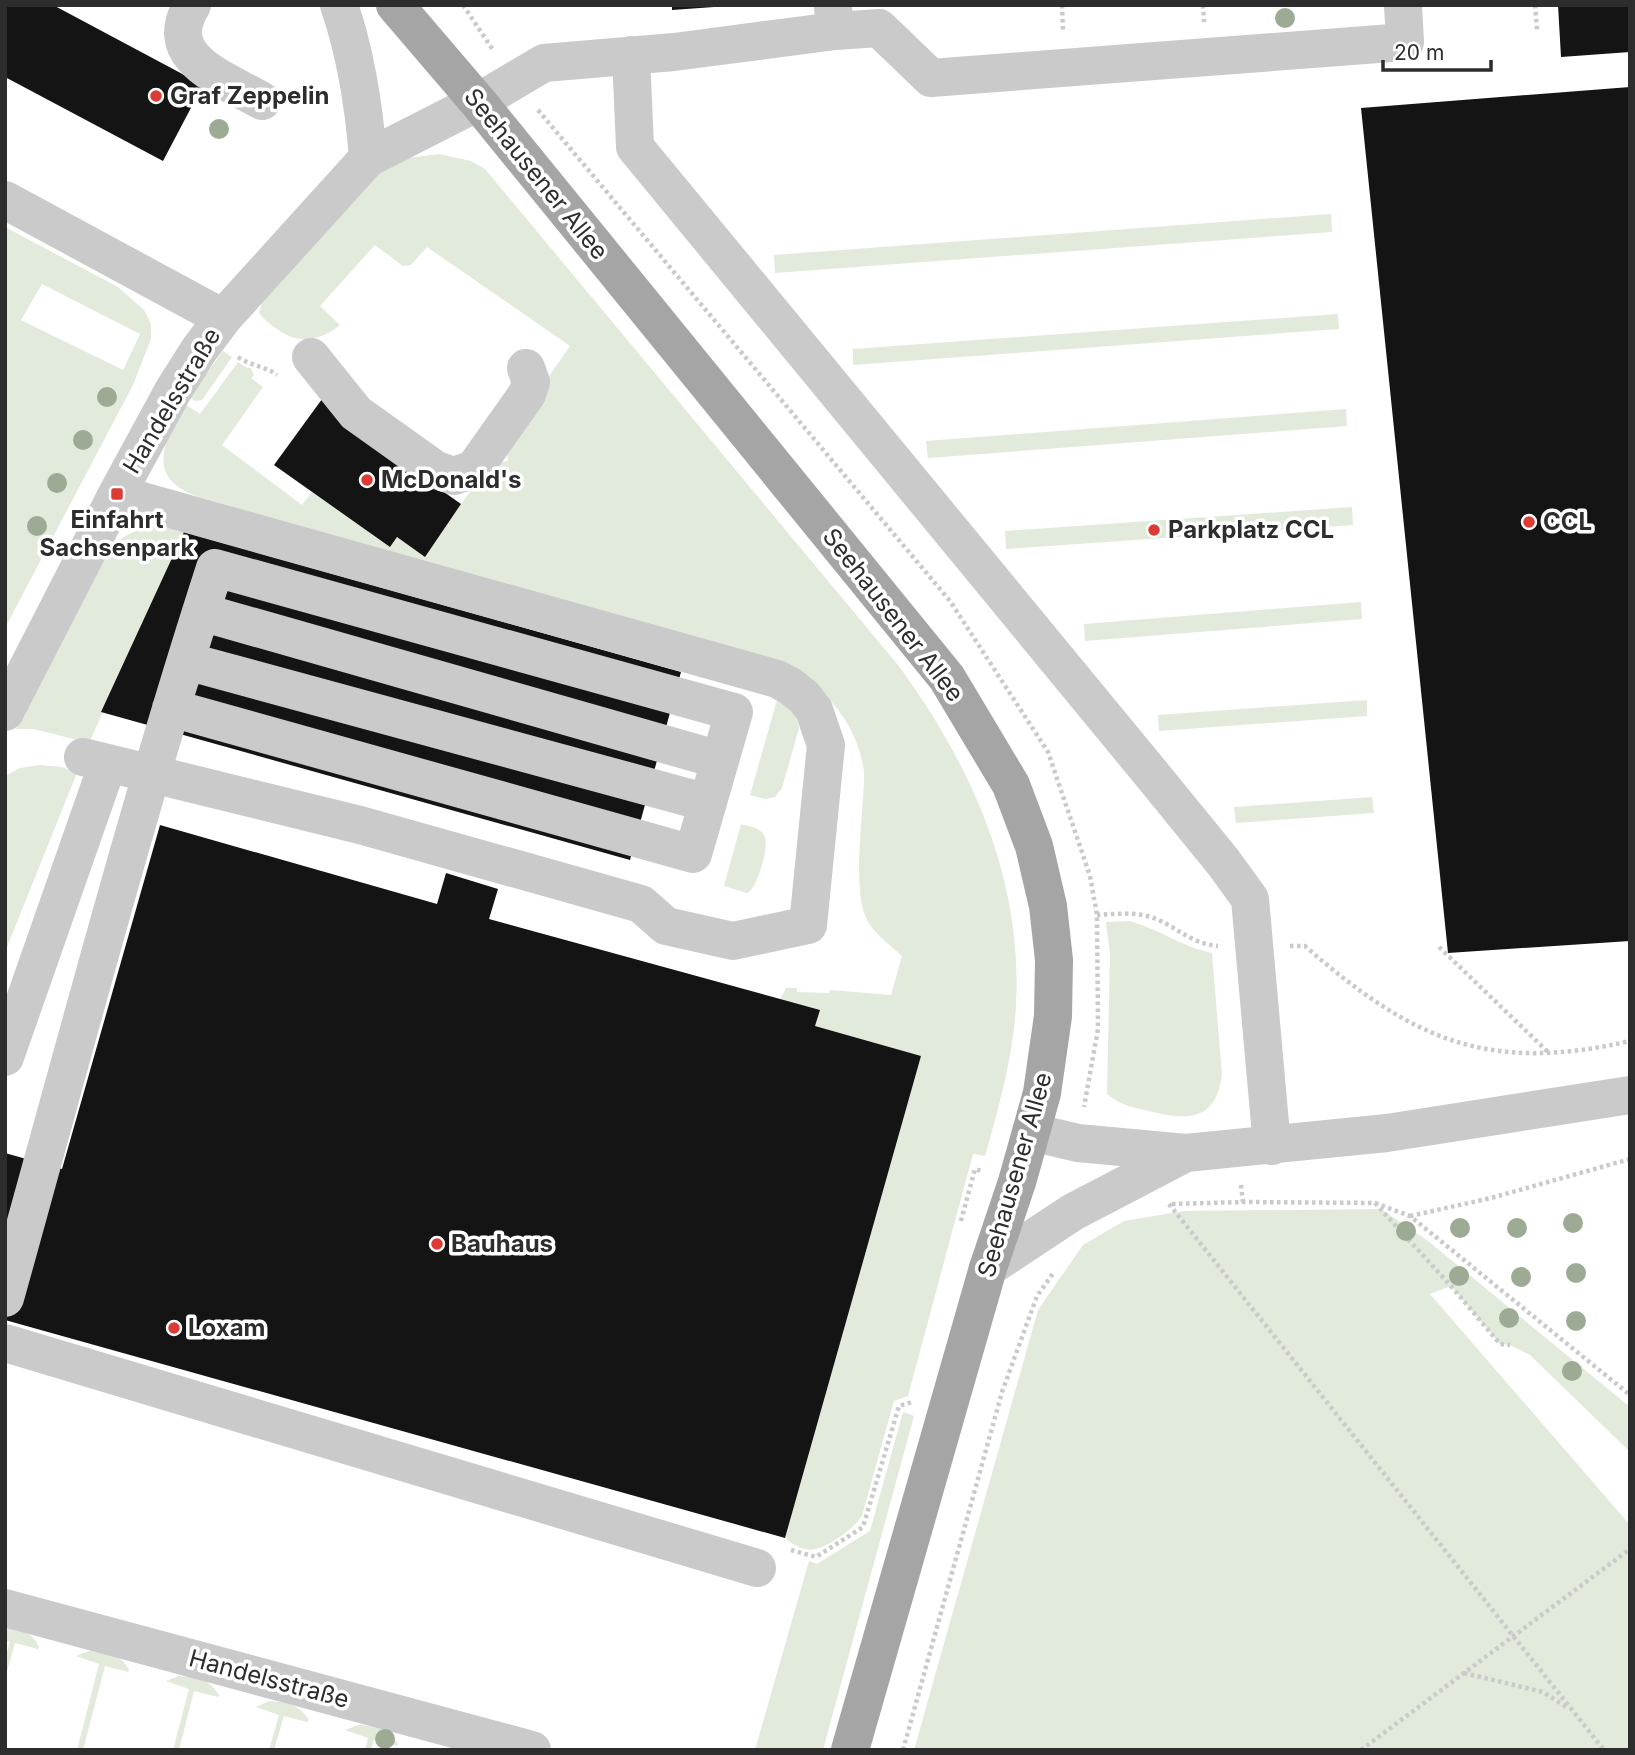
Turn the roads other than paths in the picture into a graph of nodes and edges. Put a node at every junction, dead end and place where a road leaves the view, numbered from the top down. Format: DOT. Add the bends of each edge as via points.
graph roads {
  1 [pos="192,5"];
  2 [pos="339,5"];
  3 [pos="395,5"];
  4 [pos="1403,5"];
  5 [pos="888,17"];
  6 [pos="834,18"];
  7 [pos="631,55"];
  8 [pos="262,101"];
  9 [pos="478,102"];
  10 [pos="368,158"];
  11 [pos="5,200"];
  12 [pos="223,318"];
  13 [pos="526,368"];
  14 [pos="299,370"];
  15 [pos="117,494"];
  16 [pos="186,661"];
  17 [pos="171,708"];
  18 [pos="5,712"];
  19 [pos="150,773"];
  20 [pos="708,803"];
  21 [pos="5,1057"];
  22 [pos="1630,1096"];
  23 [pos="1031,1132"];
  24 [pos="1272,1146"];
  25 [pos="1186,1153"];
  26 [pos="988,1268"];
  27 [pos="5,1298"];
  28 [pos="5,1343"];
  29 [pos="757,1568"];
  30 [pos="5,1608"];
  31 [pos="533,1750"];
  32 [pos="850,1750"];
  1 -- 8 [label="street" via="182,32 184,47 193,60"];
  2 -- 10 [label="street" via="355,65"];
  3 -- 9 [label="main road, Seehausener Allee"];
  4 -- 5 [label="street" via="1405,43 931,78"];
  5 -- 6 [label="street, Handelsstraße"];
  6 -- 7 [label="street, Handelsstraße" via="674,52"];
  7 -- 9 [label="street, Handelsstraße" via="544,64"];
  7 -- 24 [label="street" via="635,147 1250,899"];
  9 -- 10 [label="street, Handelsstraße"];
  9 -- 23 [label="main road, Seehausener Allee" via="947,678 1011,785 1034,846 1054,960 1049,1054"];
  10 -- 12 [label="street, Handelsstraße"];
  11 -- 12 [label="street"];
  12 -- 15 [label="street, Handelsstraße" via="173,391"];
  13 -- 14 [label="street" via="531,382 527,394 474,469 454,476 436,470"];
  15 -- 18 [label="street, Handelsstraße"];
  15 -- 19 [label="street" via="777,680 804,697 814,710 826,745 808,925 733,941 666,926 641,904 360,825"];
  16 -- 17 [label="street"];
  16 -- 20 [label="street"];
  16 -- 20 [label="street" via="215,568 734,712"];
  17 -- 19 [label="street"];
  17 -- 20 [label="street" via="693,854"];
  19 -- 21 [label="street" via="95,760"];
  19 -- 27 [label="street"];
  22 -- 24 [label="street"];
  23 -- 25 [label="street" via="1078,1143"];
  23 -- 26 [label="main road, Seehausener Allee"];
  24 -- 25 [label="street"];
  25 -- 26 [label="street" via="1073,1212"];
  26 -- 32 [label="main road, Seehausener Allee"];
  28 -- 29 [label="street"];
  30 -- 31 [label="street, Handelsstraße"];
}
